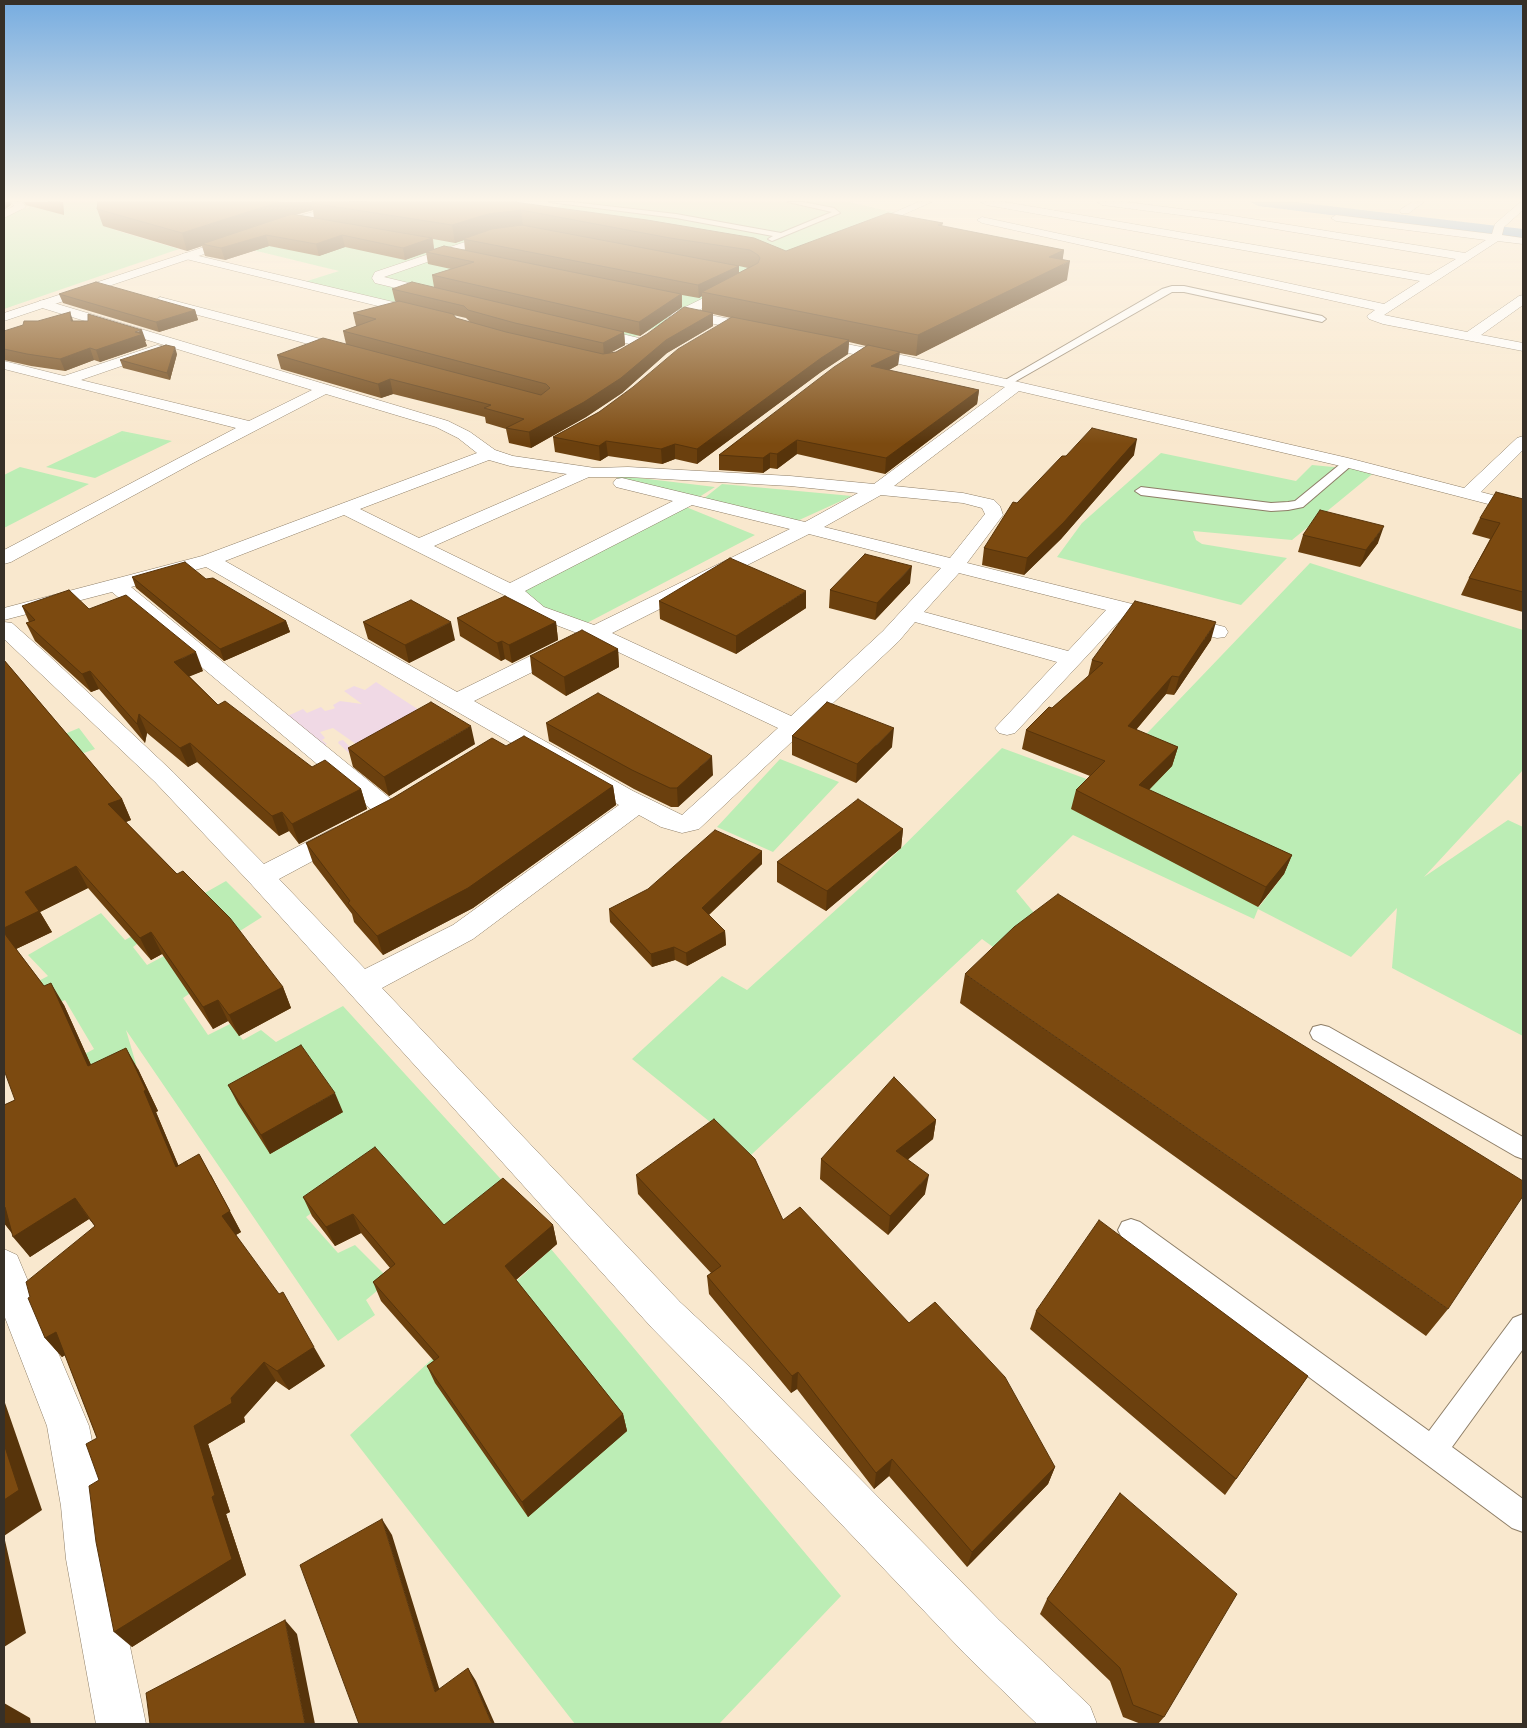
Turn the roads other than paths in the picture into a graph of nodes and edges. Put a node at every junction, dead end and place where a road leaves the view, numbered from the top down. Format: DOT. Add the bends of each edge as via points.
graph roads {
  1 [pos="107,283"];
  2 [pos="297,283"];
  3 [pos="390,283"];
  4 [pos="743,283"];
  5 [pos="1270,283"];
  6 [pos="1424,283"];
  7 [pos="100,285"];
  8 [pos="120,290"];
  9 [pos="148,298"];
  10 [pos="454,298"];
  11 [pos="1523,299"];
  12 [pos="44,304"];
  13 [pos="683,308"];
  14 [pos="1386,308"];
  15 [pos="436,316"];
  16 [pos="4,317"];
  17 [pos="1322,320"];
  18 [pos="729,324"];
  19 [pos="577,328"];
  20 [pos="714,333"];
  21 [pos="778,334"];
  22 [pos="1469,337"];
  23 [pos="797,338"];
  24 [pos="306,339"];
  25 [pos="174,343"];
  26 [pos="642,343"];
  27 [pos="1523,347"];
  28 [pos="280,348"];
  29 [pos="627,352"];
  30 [pos="864,352"];
  31 [pos="263,354"];
  32 [pos="362,354"];
  33 [pos="238,362"];
  34 [pos="849,362"];
  35 [pos="4,365"];
  36 [pos="66,380"];
  37 [pos="1011,385"];
  38 [pos="325,388"];
  39 [pos="249,426"];
  40 [pos="1523,441"];
  41 [pos="545,449"];
  42 [pos="489,454"];
  43 [pos="522,462"];
  44 [pos="1348,463"];
  45 [pos="591,472"];
  46 [pos="878,490"];
  47 [pos="1141,491"];
  48 [pos="1468,494"];
  49 [pos="689,500"];
  50 [pos="343,508"];
  51 [pos="1523,508"];
  52 [pos="807,528"];
  53 [pos="418,546"];
  54 [pos="4,558"];
  55 [pos="209,560"];
  56 [pos="955,565"];
  57 [pos="115,584"];
  58 [pos="510,591"];
  59 [pos="1121,606"];
  60 [pos="4,614"];
  61 [pos="911,614"];
  62 [pos="4,628"];
  63 [pos="593,632"];
  64 [pos="1217,632"];
  65 [pos="1073,658"];
  66 [pos="456,701"];
  67 [pos="794,726"];
  68 [pos="1007,728"];
  69 [pos="512,734"];
  70 [pos="488,749"];
  71 [pos="637,804"];
  72 [pos="261,877"];
  73 [pos="361,985"];
  74 [pos="1321,1033"];
  75 [pos="1523,1149"];
  76 [pos="1131,1230"];
  77 [pos="4,1267"];
  78 [pos="1523,1326"];
  79 [pos="1432,1450"];
  80 [pos="1523,1517"];
  81 [pos="121,1724"];
  82 [pos="1072,1724"];
  1 -- 7 [label="street"];
  2 -- 15 [label="street"];
  3 -- 10 [label="street"];
  4 -- 13 [label="street" via="703,305"];
  5 -- 14 [label="street"];
  6 -- 14 [label="street"];
  7 -- 8 [label="street"];
  7 -- 12 [label="street"];
  9 -- 24 [label="street"];
  11 -- 22 [label="street"];
  12 -- 16 [label="street"];
  12 -- 25 [label="street"];
  13 -- 18 [label="street"];
  13 -- 26 [label="street"];
  14 -- 22 [label="street" via="1374,316 1380,320"];
  17 -- 37 [label="lane" via="1172,289"];
  18 -- 20 [label="street"];
  18 -- 21 [label="street"];
  19 -- 26 [label="street"];
  22 -- 27 [label="street"];
  23 -- 30 [label="street"];
  24 -- 28 [label="street"];
  24 -- 32 [label="street"];
  25 -- 33 [label="street"];
  25 -- 36 [label="street"];
  26 -- 29 [label="street"];
  30 -- 34 [label="street"];
  30 -- 37 [label="street"];
  31 -- 33 [label="street"];
  33 -- 38 [label="street"];
  35 -- 36 [label="street"];
  36 -- 39 [label="street"];
  37 -- 44 [label="street"];
  37 -- 46 [label="street"];
  38 -- 39 [label="street"];
  38 -- 42 [label="street" via="442,424 464,435"];
  39 -- 54 [label="street"];
  40 -- 48 [label="street"];
  41 -- 43 [label="street"];
  42 -- 43 [label="street"];
  42 -- 50 [label="street"];
  43 -- 45 [label="street"];
  44 -- 47 [label="lane" via="1299,504 1288,506 1271,507"];
  44 -- 48 [label="street"];
  45 -- 46 [label="street" via="706,469"];
  45 -- 49 [label="street"];
  45 -- 53 [label="street"];
  46 -- 52 [label="street"];
  46 -- 56 [label="street" via="977,500 988,504 994,515"];
  48 -- 51 [label="street"];
  49 -- 52 [label="street"];
  49 -- 58 [label="street"];
  50 -- 53 [label="street"];
  50 -- 55 [label="street"];
  52 -- 56 [label="street"];
  52 -- 63 [label="street"];
  53 -- 58 [label="street"];
  55 -- 57 [label="street"];
  55 -- 66 [label="street"];
  56 -- 59 [label="street"];
  56 -- 61 [label="street"];
  57 -- 60 [label="street"];
  57 -- 72 [label="street" via="396,805"];
  58 -- 63 [label="street" via="537,611"];
  59 -- 64 [label="street"];
  59 -- 65 [label="street"];
  61 -- 65 [label="street"];
  61 -- 67 [label="street" via="849,677"];
  62 -- 72 [label="street" via="164,778"];
  63 -- 66 [label="street"];
  63 -- 67 [label="street"];
  65 -- 68 [label="street"];
  66 -- 69 [label="street"];
  67 -- 71 [label="street" via="690,823 670,821"];
  69 -- 70 [label="street"];
  69 -- 71 [label="street"];
  71 -- 73 [label="street" via="463,932"];
  72 -- 73 [label="street"];
  73 -- 82 [label="street" via="666,1315 982,1637"];
  74 -- 75 [label="lane"];
  76 -- 79 [label="lane"];
  77 -- 81 [label="street" via="68,1426 89,1559"];
  78 -- 79 [label="lane"];
  79 -- 80 [label="lane"];
}
